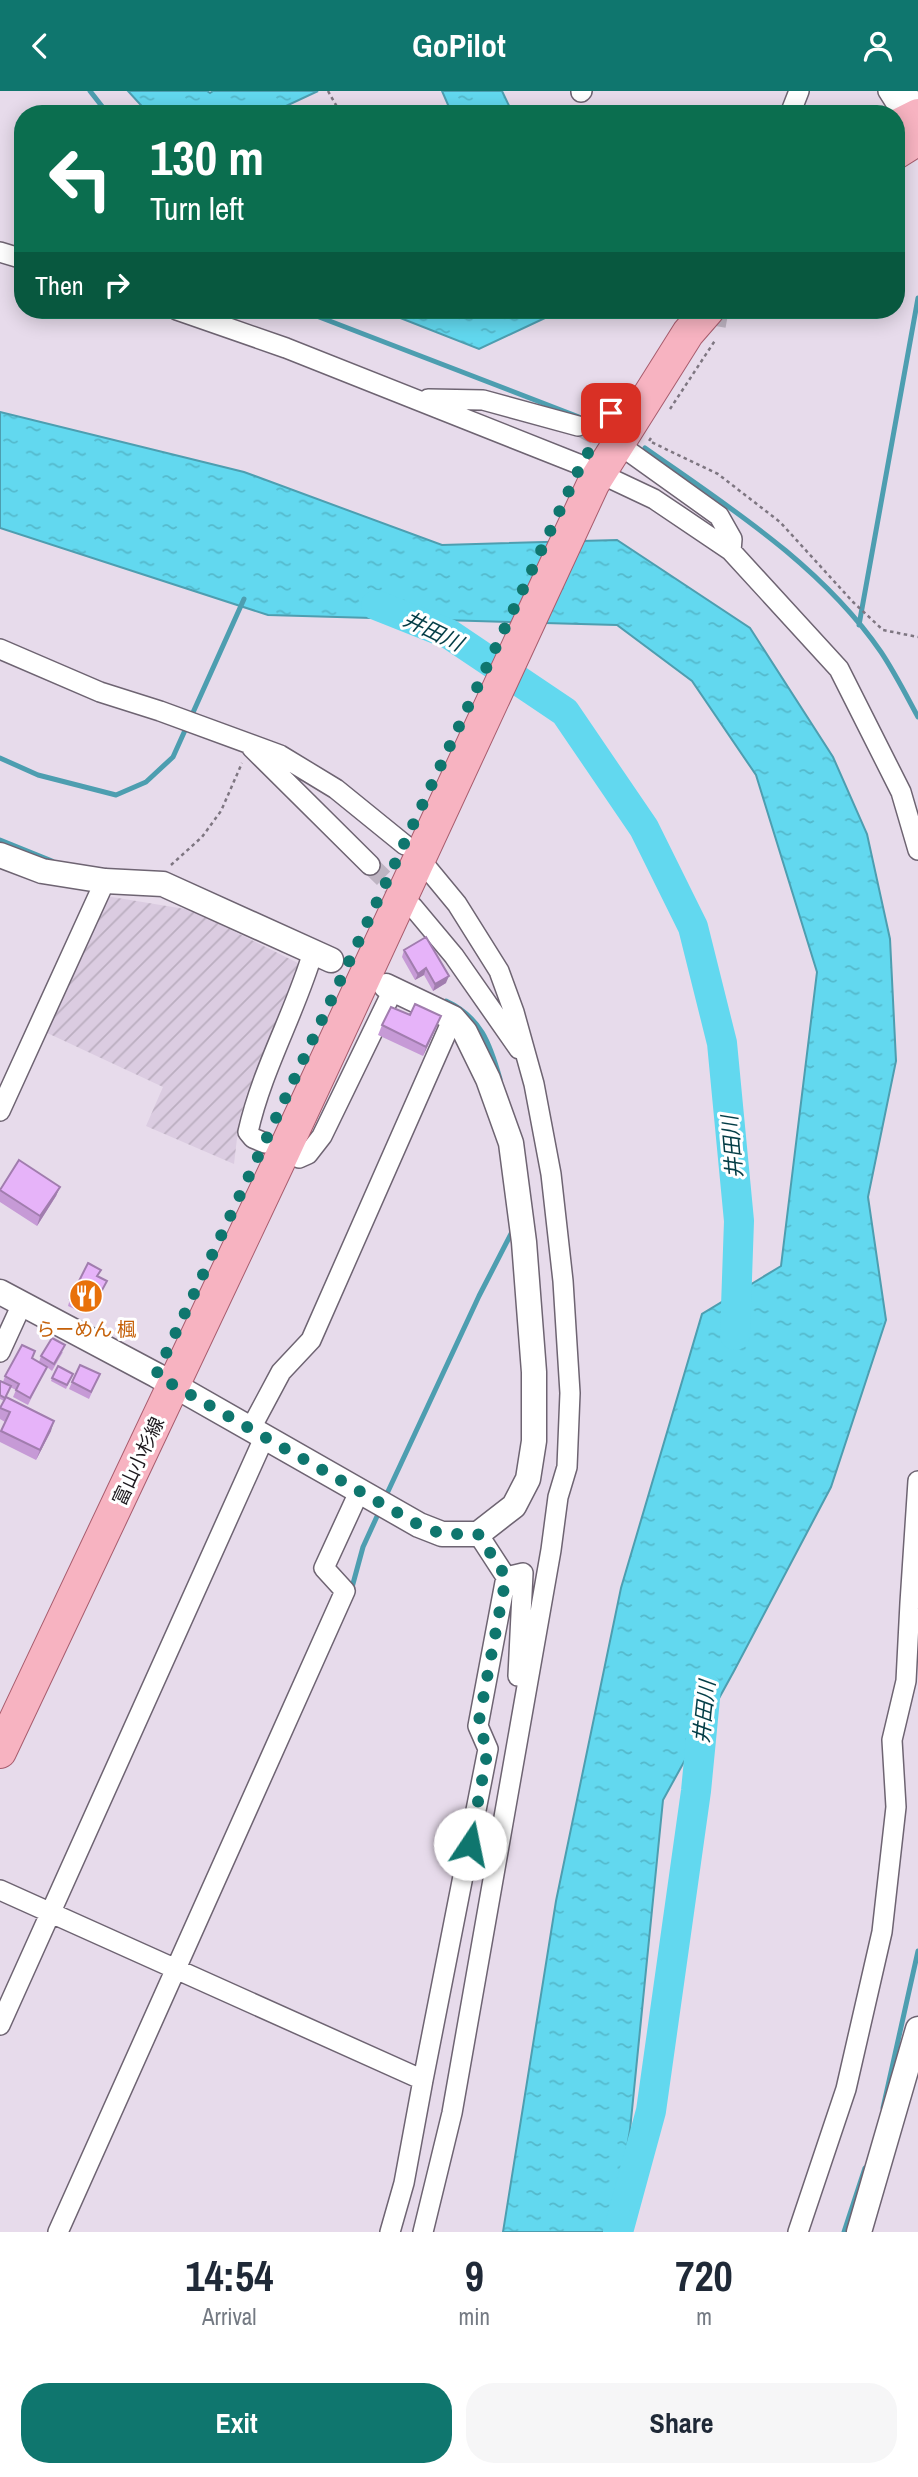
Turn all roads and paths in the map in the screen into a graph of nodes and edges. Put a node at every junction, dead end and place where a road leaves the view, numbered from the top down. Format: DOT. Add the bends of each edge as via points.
graph roads {
  1 [pos="204,319"];
  2 [pos="674,319"];
  3 [pos="713,324"];
  4 [pos="416,399"];
  5 [pos="665,418"];
  6 [pos="578,426"];
  7 [pos="657,429"];
  8 [pos="631,453"];
  9 [pos="588,475"];
  10 [pos="731,551"];
  11 [pos="918,637"];
  12 [pos="0,649"];
  13 [pos="249,744"];
  14 [pos="414,847"];
  15 [pos="918,851"];
  16 [pos="0,855"];
  17 [pos="370,865"];
  18 [pos="105,881"];
  19 [pos="163,884"];
  20 [pos="413,907"];
  21 [pos="322,956"];
  22 [pos="390,988"];
  23 [pos="453,1018"];
  24 [pos="527,1061"];
  25 [pos="0,1111"];
  26 [pos="275,1147"];
  27 [pos="0,1292"];
  28 [pos="22,1304"];
  29 [pos="0,1352"];
  30 [pos="165,1381"];
  31 [pos="257,1434"];
  32 [pos="918,1481"];
  33 [pos="359,1492"];
  34 [pos="478,1534"];
  35 [pos="506,1577"];
  36 [pos="914,1600"];
  37 [pos="0,1704"];
  38 [pos="524,1705"];
  39 [pos="0,1752"];
  40 [pos="0,1890"];
  41 [pos="50,1913"];
  42 [pos="176,1969"];
  43 [pos="0,2025"];
  44 [pos="918,2029"];
  45 [pos="915,2054"];
  46 [pos="423,2080"];
  47 [pos="58,2232"];
  48 [pos="390,2232"];
  49 [pos="424,2232"];
  50 [pos="798,2232"];
  51 [pos="859,2232"];
  1 -- 4 [label="street"];
  2 -- 9 [label="main road, 富山小杉線" via="655,345"];
  3 -- 5 [label="path"];
  3 -- 9 [label="main road, 富山小杉線" via="688,333 631,421"];
  4 -- 6 [label="street" via="483,400"];
  4 -- 9 [label="street"];
  7 -- 11 [label="path" via="649,441 718,474 780,522 883,630"];
  8 -- 10 [label="street" via="719,516 732,540"];
  9 -- 10 [label="street" via="654,499"];
  9 -- 14 [label="main road, 富山小杉線"];
  10 -- 15 [label="street" via="839,669 901,792"];
  12 -- 13 [label="street" via="100,692"];
  13 -- 14 [label="street" via="280,755 336,789"];
  13 -- 17 [label="street"];
  13 -- 19 [label="path" via="221,811 202,837 168,868"];
  14 -- 24 [label="street" via="499,971"];
  14 -- 26 [label="main road, 富山小杉線"];
  16 -- 18 [label="street" via="42,871"];
  18 -- 19 [label="street"];
  18 -- 25 [label="street"];
  19 -- 21 [label="street"];
  20 -- 24 [label="street" via="454,956"];
  21 -- 26 [label="street" via="303,985 255,1100 248,1132"];
  22 -- 23 [label="street"];
  22 -- 26 [label="street" via="322,1136 299,1158"];
  23 -- 31 [label="street" via="311,1340 281,1371"];
  23 -- 34 [label="street" via="488,1079 511,1143 534,1372 534,1441 528,1479 514,1507"];
  24 -- 38 [label="street" via="551,1174 570,1393 567,1467 558,1497"];
  26 -- 30 [label="main road, 富山小杉線"];
  27 -- 28 [label="street"];
  28 -- 29 [label="street"];
  28 -- 30 [label="street"];
  30 -- 31 [label="street"];
  30 -- 37 [label="main road, 富山小杉線"];
  30 -- 39 [label="main road, 富山小杉線"];
  31 -- 33 [label="street"];
  31 -- 41 [label="street"];
  32 -- 36 [label="street"];
  33 -- 34 [label="street" via="442,1534"];
  33 -- 42 [label="street" via="324,1568 345,1591"];
  34 -- 35 [label="street"];
  35 -- 38 [label="street" via="523,1573 518,1679"];
  35 -- 46 [label="street" via="478,1726 488,1749"];
  36 -- 50 [label="street" via="906,1681 892,1740 896,1807 882,1932 846,2089"];
  38 -- 49 [label="street" via="452,2113"];
  40 -- 41 [label="street"];
  41 -- 42 [label="street"];
  41 -- 43 [label="street"];
  42 -- 46 [label="street"];
  42 -- 47 [label="street"];
  44 -- 45 [label="street"];
  45 -- 51 [label="street"];
  46 -- 48 [label="street"];
}
